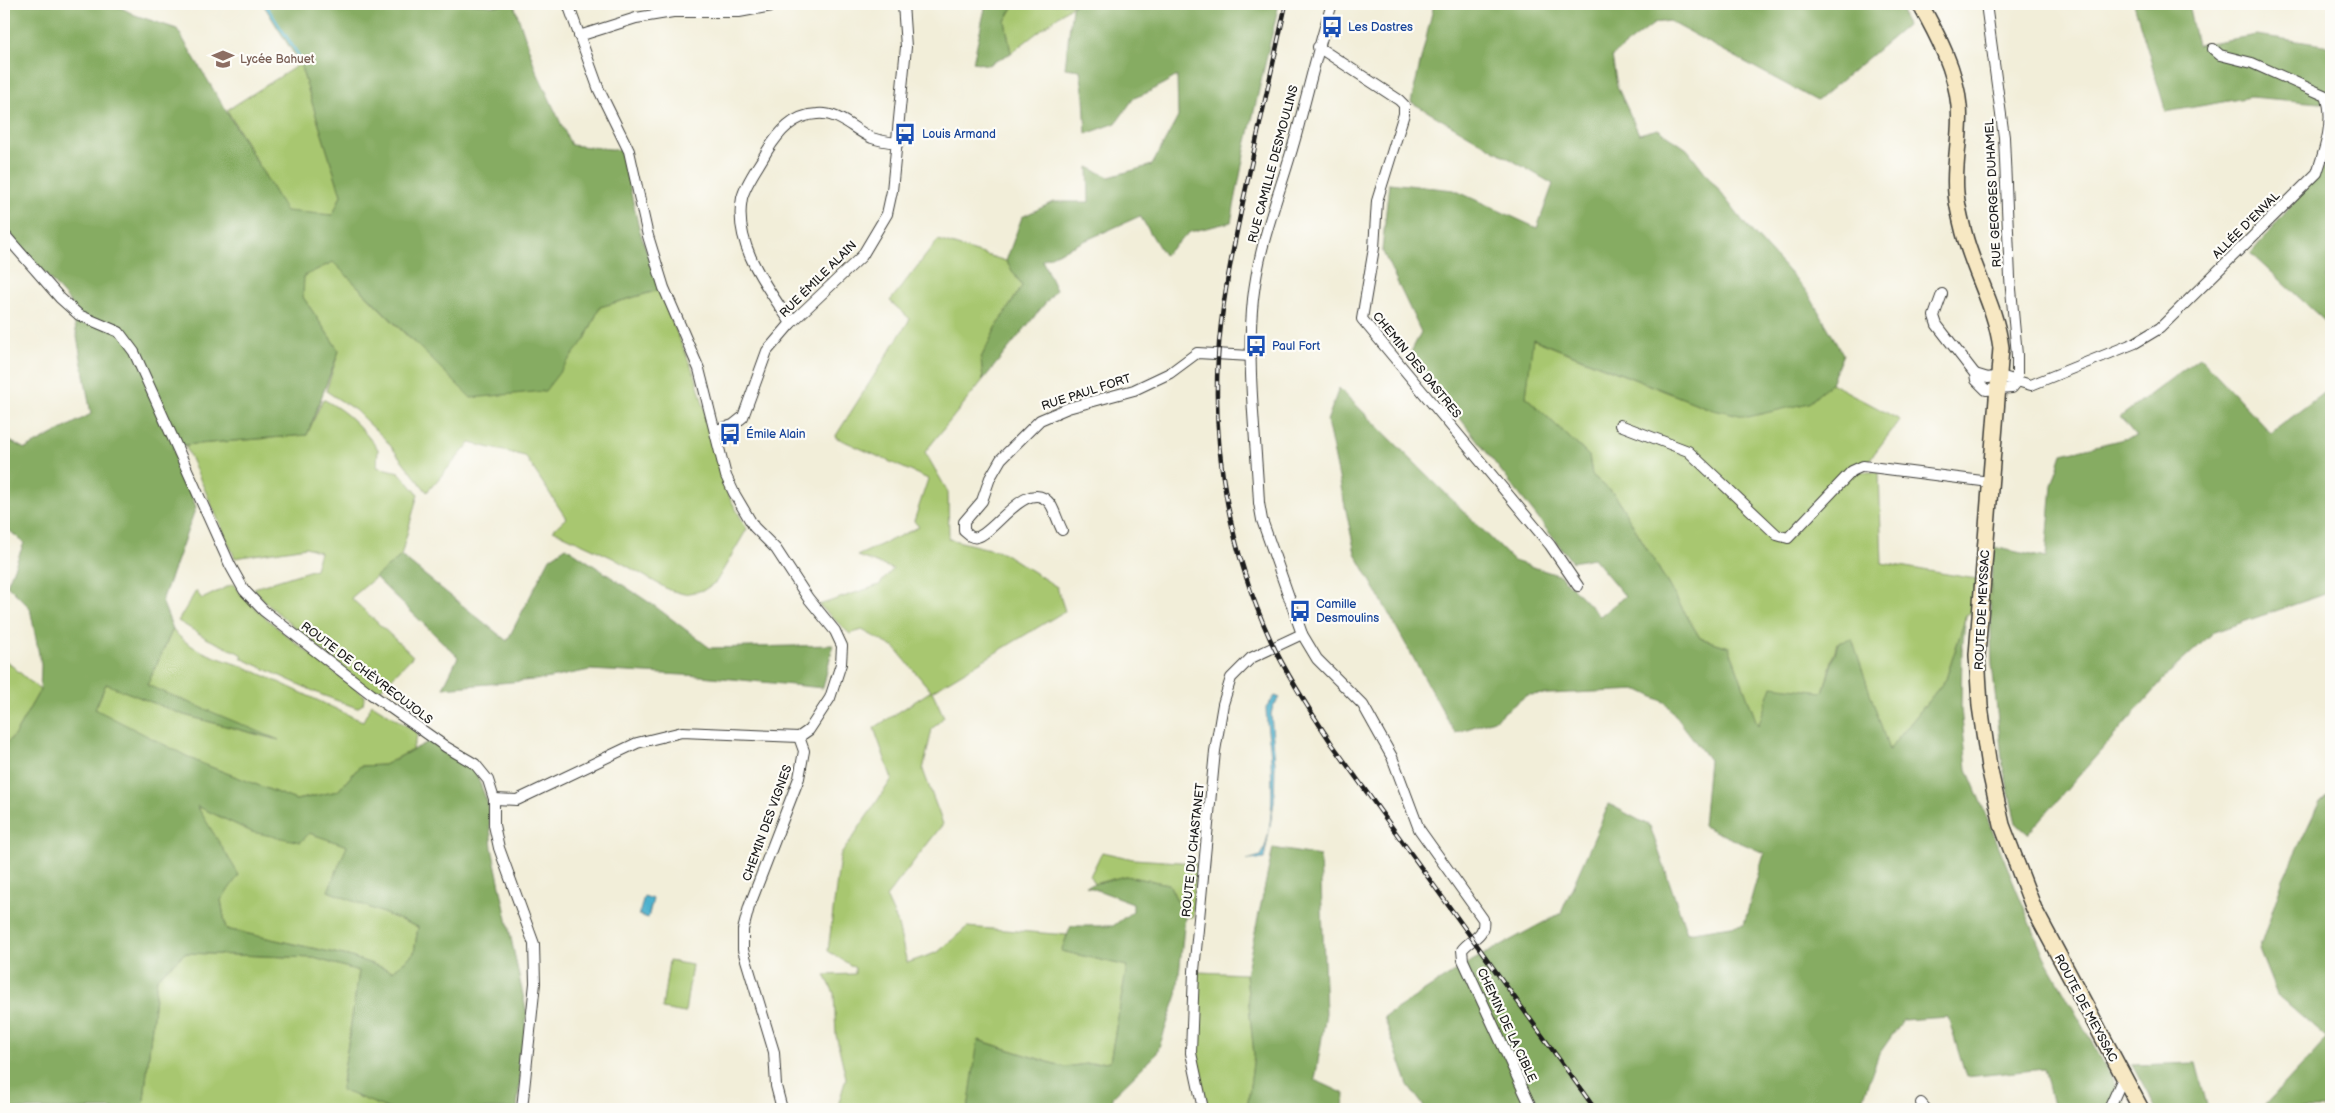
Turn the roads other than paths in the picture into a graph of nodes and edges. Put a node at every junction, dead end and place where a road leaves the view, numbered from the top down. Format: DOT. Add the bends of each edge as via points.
graph roads {
  1 [pos="568,4"];
  2 [pos="783,4"];
  3 [pos="903,4"];
  4 [pos="1332,4"];
  5 [pos="1920,4"];
  6 [pos="1986,4"];
  7 [pos="672,8"];
  8 [pos="579,36"];
  9 [pos="1318,47"];
  10 [pos="2213,49"];
  11 [pos="898,143"];
  12 [pos="4,234"];
  13 [pos="1942,294"];
  14 [pos="792,323"];
  15 [pos="1251,356"];
  16 [pos="1975,374"];
  17 [pos="2017,382"];
  18 [pos="1999,383"];
  19 [pos="1620,425"];
  20 [pos="716,430"];
  21 [pos="1990,482"];
  22 [pos="1062,530"];
  23 [pos="1578,586"];
  24 [pos="1302,634"];
  25 [pos="799,737"];
  26 [pos="494,799"];
  27 [pos="1462,950"];
  28 [pos="2123,1078"];
  29 [pos="522,1109"];
  30 [pos="782,1109"];
  31 [pos="1203,1109"];
  32 [pos="1532,1109"];
  33 [pos="2109,1109"];
  34 [pos="2141,1109"];
  1 -- 8 [label="street"];
  2 -- 7 [label="street" via="739,12"];
  3 -- 11 [label="street, RUE ÉMILE ALAIN" via="906,47"];
  4 -- 9 [label="street, RUE CAMILLE DESMOULINS"];
  5 -- 18 [label="main road, ROUTE DE MEYSSAC" via="1955,80 1960,130 1956,193 1964,235 1996,317 2001,348"];
  6 -- 17 [label="street, RUE GEORGES DUHAMEL" via="2004,137"];
  7 -- 8 [label="street"];
  8 -- 20 [label="street" via="599,90 629,151 648,236 699,369"];
  9 -- 15 [label="street, RUE CAMILLE DESMOULINS" via="1299,125 1265,233 1253,298"];
  9 -- 23 [label="street, CHEMIN DES DASTRES" via="1404,105 1377,201 1374,248 1362,319 1550,545"];
  10 -- 17 [label="street, ALLÉE D'ENVAL" via="2220,55 2252,64 2326,96 2330,106 2327,142 2317,173 2160,328 2135,343 2031,385"];
  11 -- 14 [label="street, RUE ÉMILE ALAIN" via="887,214 878,231 862,256"];
  11 -- 14 [label="street" via="873,138 832,115 801,117 777,135 749,182 742,198 741,221 746,245 760,277"];
  12 -- 26 [label="street, ROUTE DE CHÈVRECUJOLS" via="78,315 119,332 134,352 244,590 264,611 355,683 475,764 488,780"];
  13 -- 16 [label="street" via="1934,316 1937,325"];
  14 -- 20 [label="street, RUE ÉMILE ALAIN" via="767,351 743,417 733,425"];
  15 -- 22 [label="street, RUE PAUL FORT" via="1198,353 1170,373 1134,390 1068,408 1040,420 1001,459 982,501 964,522 964,531 978,537 990,530 1008,510 1034,497 1044,499 1050,505"];
  15 -- 24 [label="street, RUE CAMILLE DESMOULINS" via="1262,520"];
  16 -- 18 [label="street"];
  16 -- 18 [label="street" via="1976,380 1986,390"];
  17 -- 18 [label="street"];
  18 -- 21 [label="main road, ROUTE DE MEYSSAC"];
  19 -- 21 [label="street" via="1688,451 1777,536 1788,538 1852,471 1863,466"];
  20 -- 25 [label="street" via="726,476 734,493 754,527 776,549 842,646 841,664 830,698 809,730"];
  21 -- 28 [label="main road, ROUTE DE MEYSSAC" via="1977,654 1980,706 1992,784 2002,825 2034,909"];
  24 -- 27 [label="street, RUE CAMILLE DESMOULINS" via="1317,659 1363,704 1392,757 1419,829 1483,919 1482,934"];
  24 -- 31 [label="street, ROUTE DU CHASTANET" via="1251,658 1231,678 1223,704 1215,751 1194,970 1191,1053"];
  25 -- 26 [label="street" via="682,732 637,743 517,800"];
  25 -- 30 [label="street, CHEMIN DES VIGNES" via="804,751 799,778 743,930 743,950 774,1052 776,1086"];
  26 -- 29 [label="street, ROUTE DE CHÈVRECUJOLS" via="494,825 499,848 534,944 535,983"];
  27 -- 32 [label="street, CHEMIN DE LA CIBLE" via="1463,960"];
  28 -- 33 [label="street"];
  28 -- 34 [label="main road, ROUTE DE MEYSSAC"];
}
